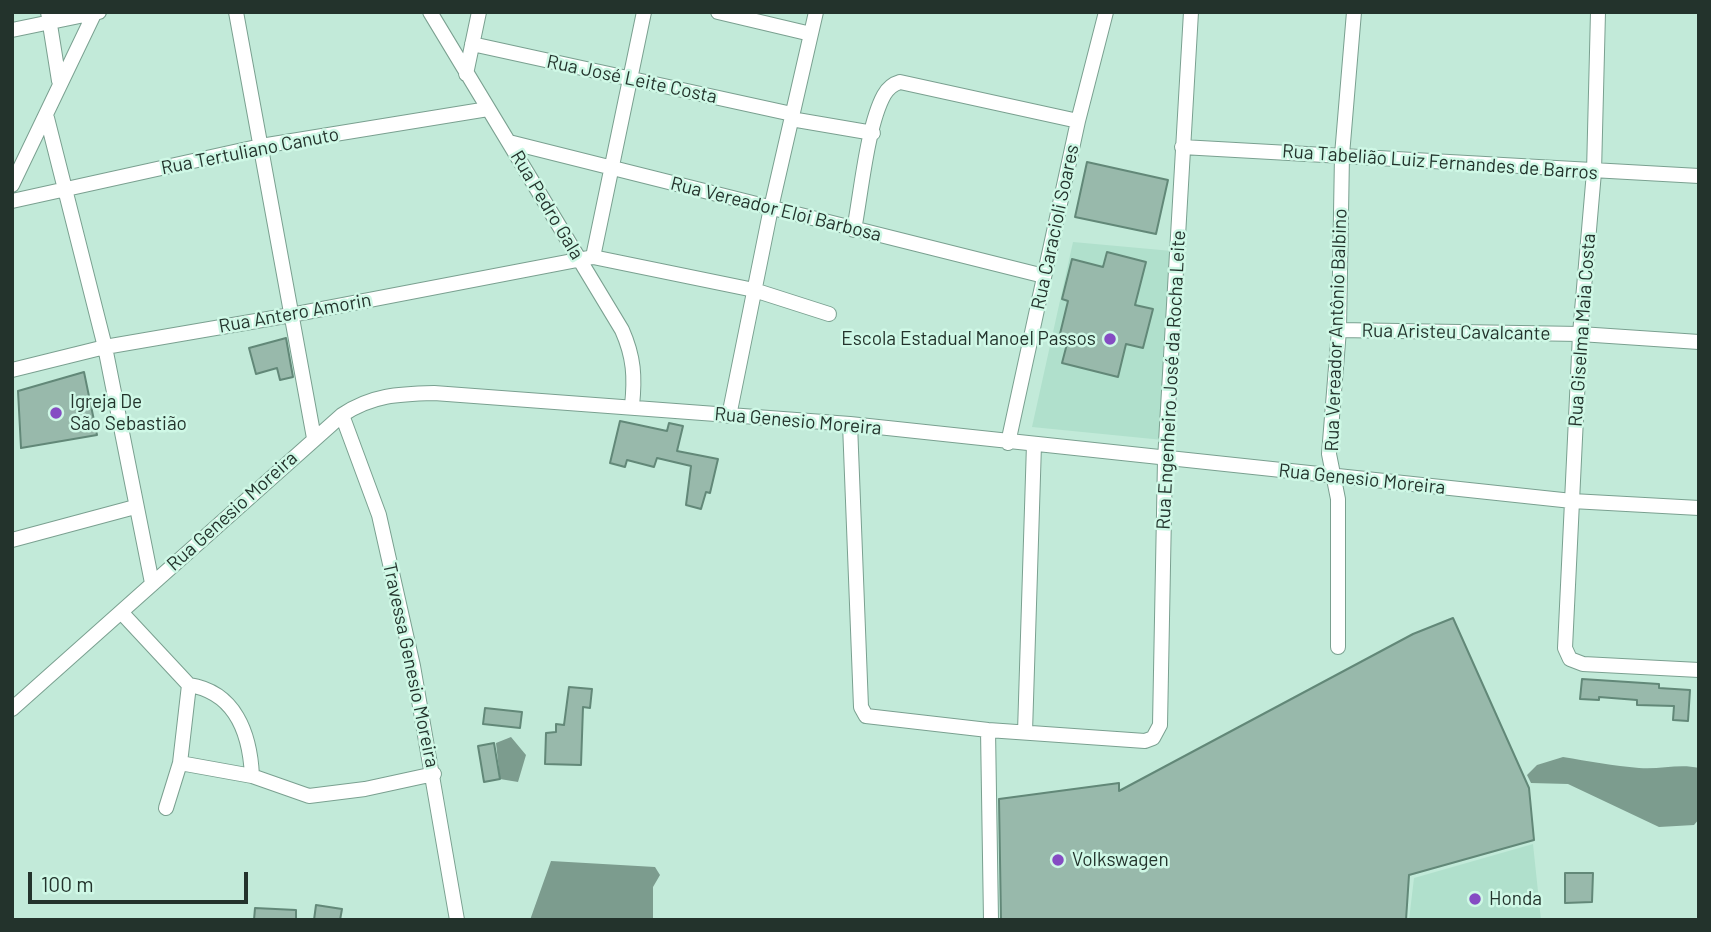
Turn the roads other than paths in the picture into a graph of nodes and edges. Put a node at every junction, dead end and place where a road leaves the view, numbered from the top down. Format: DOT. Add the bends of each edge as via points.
graph roads {
  1 [pos="96,12"];
  2 [pos="236,12"];
  3 [pos="430,12"];
  4 [pos="479,12"];
  5 [pos="645,12"];
  6 [pos="718,12"];
  7 [pos="816,12"];
  8 [pos="1106,12"];
  9 [pos="1191,12"];
  10 [pos="1353,12"];
  11 [pos="1598,12"];
  12 [pos="49,18"];
  13 [pos="12,30"];
  14 [pos="811,34"];
  15 [pos="472,44"];
  16 [pos="466,74"];
  17 [pos="630,79"];
  18 [pos="59,83"];
  19 [pos="488,108"];
  20 [pos="792,117"];
  21 [pos="47,118"];
  22 [pos="1078,121"];
  23 [pos="873,133"];
  24 [pos="509,142"];
  25 [pos="261,146"];
  26 [pos="1182,147"];
  27 [pos="1342,155"];
  28 [pos="610,166"];
  29 [pos="1594,172"];
  30 [pos="1699,176"];
  31 [pos="12,185"];
  32 [pos="65,188"];
  33 [pos="12,201"];
  34 [pos="771,208"];
  35 [pos="854,230"];
  36 [pos="586,258"];
  37 [pos="1044,276"];
  38 [pos="754,290"];
  39 [pos="829,314"];
  40 [pos="291,315"];
  41 [pos="1339,330"];
  42 [pos="1580,334"];
  43 [pos="1699,342"];
  44 [pos="104,347"];
  45 [pos="12,370"];
  46 [pos="632,406"];
  47 [pos="342,415"];
  48 [pos="729,416"];
  49 [pos="850,424"];
  50 [pos="314,438"];
  51 [pos="1008,443"];
  52 [pos="1034,444"];
  53 [pos="1165,460"];
  54 [pos="1333,475"];
  55 [pos="1572,501"];
  56 [pos="135,507"];
  57 [pos="1699,508"];
  58 [pos="12,540"];
  59 [pos="152,583"];
  60 [pos="121,612"];
  61 [pos="1338,648"];
  62 [pos="1699,670"];
  63 [pos="188,685"];
  64 [pos="12,709"];
  65 [pos="988,730"];
  66 [pos="1025,732"];
  67 [pos="180,763"];
  68 [pos="433,774"];
  69 [pos="252,776"];
  70 [pos="166,808"];
  71 [pos="457,920"];
  72 [pos="991,920"];
  1 -- 12 [label="street"];
  1 -- 18 [label="street"];
  2 -- 25 [label="street"];
  3 -- 16 [label="street, Rua Pedro Gala"];
  4 -- 15 [label="street"];
  5 -- 17 [label="street"];
  6 -- 14 [label="street"];
  7 -- 14 [label="street"];
  8 -- 22 [label="street, Rua Caracioli Soares"];
  9 -- 26 [label="street, Rua Engenheiro José da Rocha Leite"];
  10 -- 27 [label="street, Rua Vereador Antônio Balbino"];
  11 -- 29 [label="street, Rua Giselma Maia Costa"];
  12 -- 13 [label="street"];
  12 -- 18 [label="street"];
  14 -- 20 [label="street"];
  15 -- 16 [label="street"];
  15 -- 17 [label="street, Rua José Leite Costa"];
  16 -- 19 [label="street, Rua Pedro Gala"];
  17 -- 20 [label="street, Rua José Leite Costa"];
  17 -- 28 [label="street"];
  18 -- 21 [label="street"];
  19 -- 24 [label="street, Rua Pedro Gala"];
  19 -- 25 [label="street, Rua Tertuliano Canuto"];
  20 -- 23 [label="street, Rua José Leite Costa"];
  20 -- 34 [label="street"];
  21 -- 31 [label="street"];
  21 -- 32 [label="street"];
  22 -- 23 [label="street" via="900,82 892,84 883,96"];
  22 -- 37 [label="street, Rua Caracioli Soares"];
  23 -- 35 [label="street"];
  24 -- 28 [label="street, Rua Vereador Eloi Barbosa"];
  24 -- 36 [label="street, Rua Pedro Gala"];
  25 -- 32 [label="street, Rua Tertuliano Canuto"];
  25 -- 40 [label="street"];
  26 -- 27 [label="street, Rua Tabelião Luiz Fernandes de Barros"];
  26 -- 53 [label="street, Rua Engenheiro José da Rocha Leite"];
  27 -- 29 [label="street, Rua Tabelião Luiz Fernandes de Barros"];
  27 -- 41 [label="street, Rua Vereador Antônio Balbino"];
  28 -- 34 [label="street, Rua Vereador Eloi Barbosa"];
  28 -- 36 [label="street"];
  29 -- 30 [label="street, Rua Tabelião Luiz Fernandes de Barros"];
  29 -- 42 [label="street, Rua Giselma Maia Costa"];
  32 -- 33 [label="street, Rua Tertuliano Canuto"];
  32 -- 44 [label="street"];
  34 -- 35 [label="street, Rua Vereador Eloi Barbosa"];
  34 -- 38 [label="street"];
  35 -- 37 [label="street, Rua Vereador Eloi Barbosa"];
  36 -- 38 [label="street, Rua Antero Amorin" via="617,259"];
  36 -- 40 [label="street, Rua Antero Amorin"];
  36 -- 46 [label="street, Rua Pedro Gala" via="631,350 635,370"];
  37 -- 51 [label="street, Rua Caracioli Soares"];
  38 -- 39 [label="street, Rua Antero Amorin"];
  38 -- 48 [label="street"];
  40 -- 44 [label="street, Rua Antero Amorin"];
  40 -- 50 [label="street"];
  41 -- 42 [label="street, Rua Aristeu Cavalcante"];
  41 -- 54 [label="street, Rua Vereador Antônio Balbino" via="1329,454"];
  42 -- 43 [label="street, Rua Aristeu Cavalcante"];
  42 -- 55 [label="street, Rua Giselma Maia Costa"];
  44 -- 45 [label="street, Rua Antero Amorin"];
  44 -- 56 [label="street"];
  46 -- 47 [label="street, Rua Genesio Moreira" via="398,394 374,397"];
  46 -- 48 [label="street, Rua Genesio Moreira"];
  47 -- 50 [label="street, Rua Genesio Moreira"];
  47 -- 68 [label="street, Travessa Genesio Moreira" via="379,515"];
  48 -- 49 [label="street, Rua Genesio Moreira"];
  49 -- 51 [label="street, Rua Genesio Moreira"];
  49 -- 65 [label="street" via="862,708 866,716"];
  50 -- 59 [label="street, Rua Genesio Moreira"];
  51 -- 52 [label="street, Rua Genesio Moreira"];
  52 -- 53 [label="street, Rua Genesio Moreira"];
  52 -- 66 [label="street"];
  53 -- 54 [label="street, Rua Genesio Moreira"];
  53 -- 66 [label="street, Rua Engenheiro José da Rocha Leite" via="1160,725 1145,741"];
  54 -- 55 [label="street, Rua Genesio Moreira"];
  54 -- 61 [label="street, Rua Vereador Antônio Balbino" via="1339,499"];
  55 -- 57 [label="street, Rua Genesio Moreira"];
  55 -- 62 [label="street, Rua Giselma Maia Costa" via="1565,648 1570,659 1583,664"];
  56 -- 58 [label="street"];
  56 -- 59 [label="street"];
  59 -- 60 [label="street, Rua Genesio Moreira"];
  60 -- 63 [label="street"];
  60 -- 64 [label="street, Rua Genesio Moreira"];
  63 -- 67 [label="street"];
  63 -- 69 [label="street" via="208,688 226,699 240,725"];
  65 -- 66 [label="street"];
  65 -- 72 [label="street"];
  67 -- 69 [label="street"];
  67 -- 70 [label="street"];
  68 -- 69 [label="street" via="309,796"];
  68 -- 71 [label="street, Travessa Genesio Moreira"];
}
